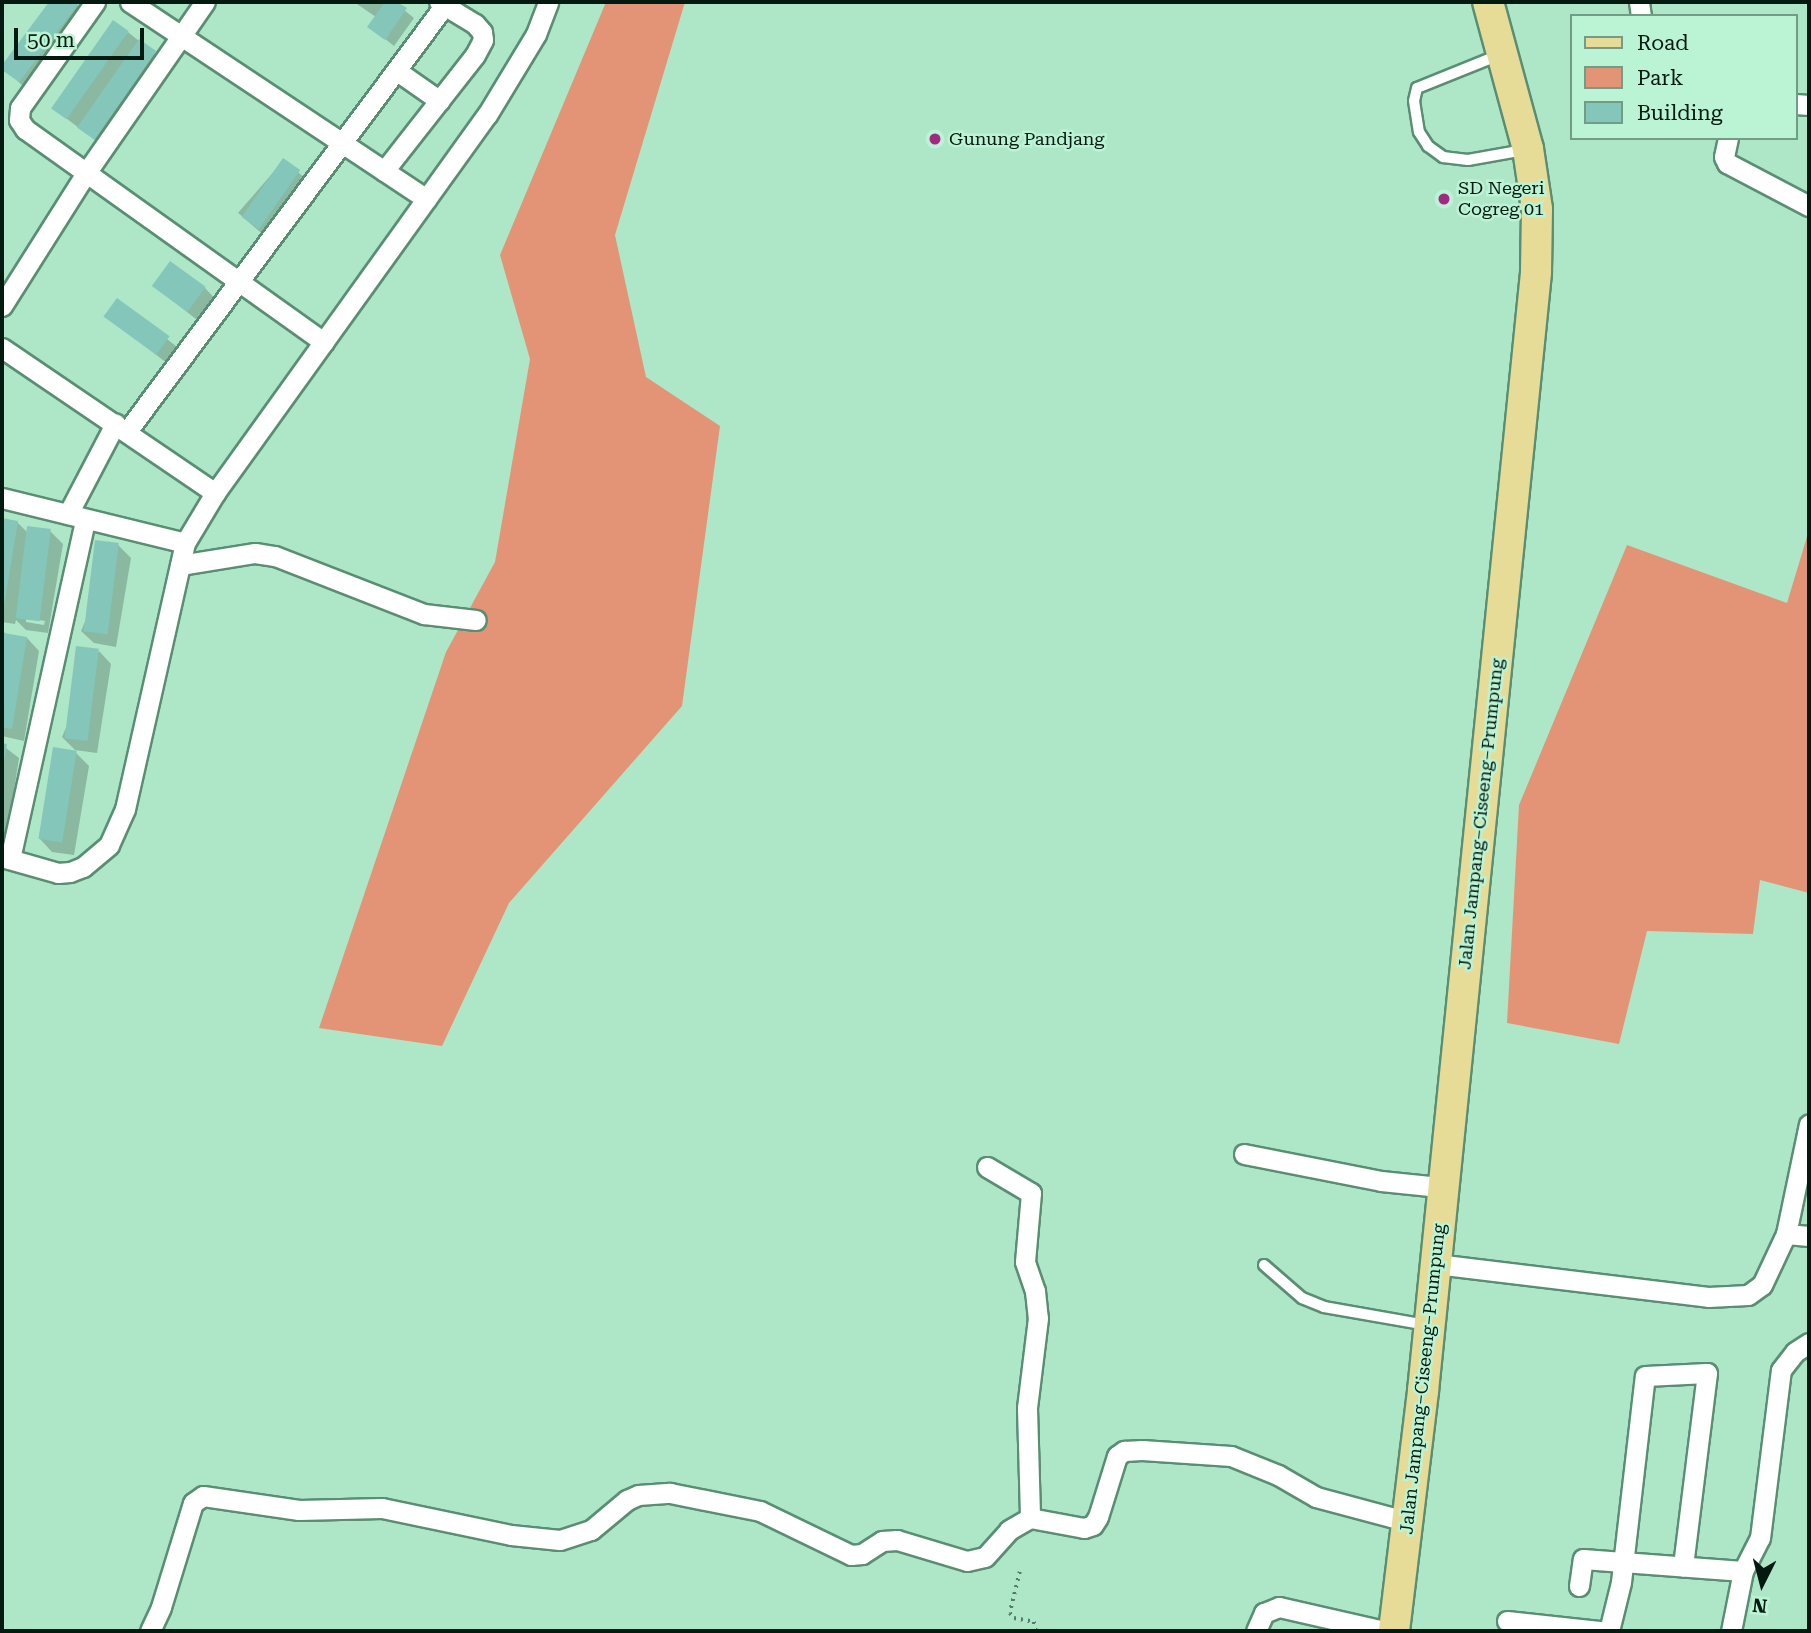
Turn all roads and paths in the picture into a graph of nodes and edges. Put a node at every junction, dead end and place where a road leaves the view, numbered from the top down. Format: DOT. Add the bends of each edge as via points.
graph roads {
  1 [pos="95,2"];
  2 [pos="130,2"];
  3 [pos="205,2"];
  4 [pos="548,2"];
  5 [pos="1488,2"];
  6 [pos="442,4"];
  7 [pos="181,36"];
  8 [pos="1502,54"];
  9 [pos="397,71"];
  10 [pos="440,101"];
  11 [pos="1728,140"];
  12 [pos="342,143"];
  13 [pos="1528,149"];
  14 [pos="384,171"];
  15 [pos="86,173"];
  16 [pos="426,200"];
  17 [pos="1809,206"];
  18 [pos="240,282"];
  19 [pos="2,306"];
  20 [pos="324,342"];
  21 [pos="2,348"];
  22 [pos="121,427"];
  23 [pos="215,493"];
  24 [pos="2,498"];
  25 [pos="77,517"];
  26 [pos="186,543"];
  27 [pos="180,565"];
  28 [pos="476,620"];
  29 [pos="6,858"];
  30 [pos="1809,1124"];
  31 [pos="1244,1154"];
  32 [pos="1805,1157"];
  33 [pos="987,1167"];
  34 [pos="1444,1184"];
  35 [pos="1786,1234"];
  36 [pos="1809,1236"];
  37 [pos="1436,1264"];
  38 [pos="1264,1265"];
  39 [pos="1430,1325"];
  40 [pos="1809,1343"];
  41 [pos="1030,1518"];
  42 [pos="1409,1522"];
  43 [pos="1624,1560"];
  44 [pos="1683,1567"];
  45 [pos="1020,1572"];
  46 [pos="1743,1572"];
  47 [pos="1579,1586"];
  48 [pos="1507,1621"];
  49 [pos="150,1631"];
  50 [pos="1035,1631"];
  51 [pos="1256,1631"];
  52 [pos="1384,1631"];
  53 [pos="1394,1631"];
  54 [pos="1601,1631"];
  55 [pos="1609,1631"];
  56 [pos="1731,1631"];
  1 -- 15 [label="street" via="20,108 19,120"];
  2 -- 7 [label="street"];
  3 -- 7 [label="street"];
  4 -- 16 [label="street" via="536,34 487,115"];
  5 -- 8 [label="main road, Jalan Jampang–Ciseeng–Prumpung"];
  6 -- 9 [label="street"];
  6 -- 10 [label="street" via="475,24 483,40"];
  7 -- 12 [label="street"];
  7 -- 15 [label="street"];
  8 -- 13 [label="main road, Jalan Jampang–Ciseeng–Prumpung"];
  8 -- 13 [label="lane" via="1418,88 1414,100 1419,132 1443,157 1468,160"];
  9 -- 10 [label="street"];
  9 -- 12 [label="street"];
  10 -- 14 [label="street"];
  11 -- 17 [label="street" via="1727,163"];
  12 -- 14 [label="street"];
  12 -- 18 [label="street"];
  13 -- 34 [label="main road, Jalan Jampang–Ciseeng–Prumpung" via="1537,209 1536,272"];
  14 -- 16 [label="street"];
  15 -- 18 [label="street"];
  15 -- 19 [label="street"];
  16 -- 20 [label="street"];
  18 -- 20 [label="street"];
  18 -- 22 [label="street"];
  20 -- 23 [label="street"];
  21 -- 22 [label="street"];
  22 -- 23 [label="street"];
  22 -- 25 [label="street"];
  23 -- 26 [label="street"];
  24 -- 25 [label="street"];
  25 -- 26 [label="street"];
  25 -- 29 [label="street"];
  26 -- 27 [label="street"];
  27 -- 28 [label="street" via="255,554 275,556 424,614"];
  27 -- 29 [label="street" via="124,809 109,845 95,859 70,872 58,873"];
  30 -- 32 [label="street"];
  31 -- 34 [label="street" via="1381,1181"];
  32 -- 35 [label="street"];
  33 -- 41 [label="street" via="1031,1193 1025,1262 1038,1318 1027,1408"];
  34 -- 37 [label="main road, Jalan Jampang–Ciseeng–Prumpung"];
  35 -- 36 [label="street"];
  35 -- 37 [label="street" via="1762,1285 1734,1296 1707,1297"];
  37 -- 39 [label="main road, Jalan Jampang–Ciseeng–Prumpung"];
  38 -- 39 [label="lane" via="1302,1298 1324,1307"];
  39 -- 42 [label="main road, Jalan Jampang–Ciseeng–Prumpung"];
  40 -- 46 [label="street" via="1781,1370 1760,1538"];
  41 -- 42 [label="street" via="1084,1528 1093,1525 1117,1457 1124,1451 1142,1450 1231,1456 1316,1497"];
  41 -- 49 [label="street" via="1009,1530 985,1557 967,1561 897,1539 882,1541 862,1555 851,1555 760,1511 670,1493 638,1495 592,1530 560,1540 511,1535 382,1508 299,1510 203,1496 194,1503"];
  42 -- 53 [label="main road, Jalan Jampang–Ciseeng–Prumpung"];
  43 -- 44 [label="street"];
  43 -- 44 [label="street" via="1645,1377 1707,1373"];
  43 -- 47 [label="street" via="1583,1559"];
  43 -- 55 [label="street"];
  44 -- 46 [label="street"];
  45 -- 50 [label="path" via="1010,1613 1034,1622"];
  46 -- 56 [label="street"];
  48 -- 54 [label="street"];
  51 -- 52 [label="street" via="1264,1612 1279,1607"];
}
